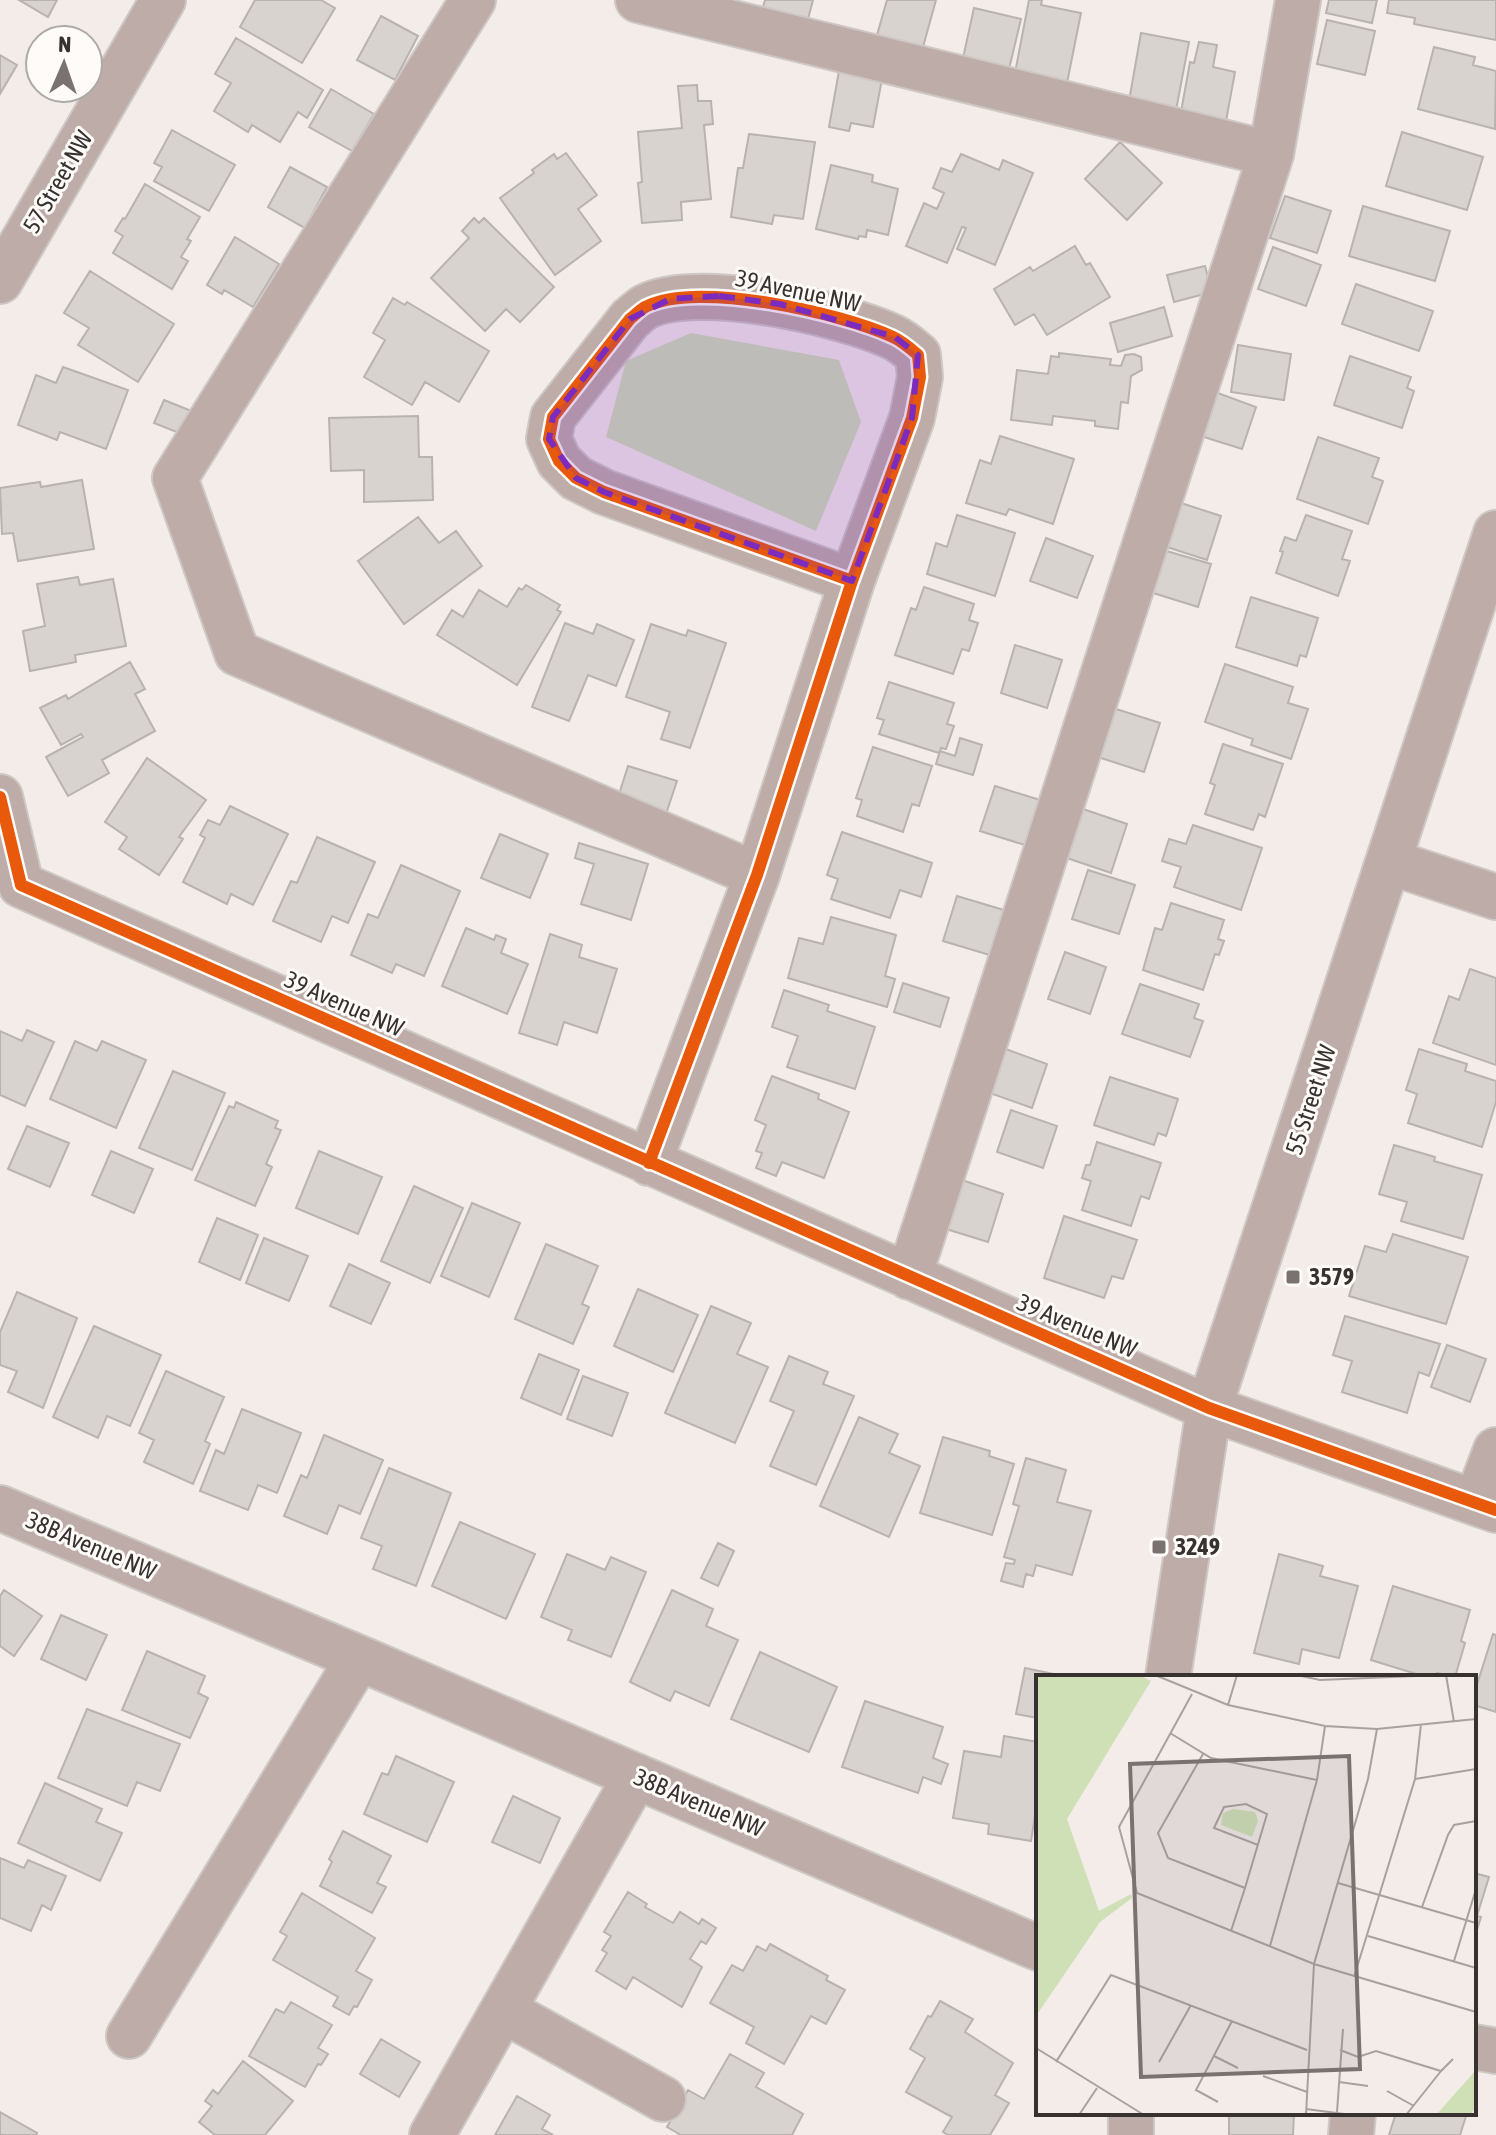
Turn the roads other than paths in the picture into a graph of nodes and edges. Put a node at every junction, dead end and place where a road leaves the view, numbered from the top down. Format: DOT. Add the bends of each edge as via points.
graph roads {
  1 [pos="163,0"];
  2 [pos="473,0"];
  3 [pos="638,0"];
  4 [pos="1298,0"];
  5 [pos="1271,154"];
  6 [pos="0,281"];
  7 [pos="1496,533"];
  8 [pos="852,581"];
  9 [pos="0,797"];
  10 [pos="1390,862"];
  11 [pos="757,875"];
  12 [pos="1496,897"];
  13 [pos="649,1163"];
  14 [pos="909,1277"];
  15 [pos="1209,1408"];
  16 [pos="1496,1450"];
  17 [pos="1486,1506"];
  18 [pos="0,1508"];
  19 [pos="359,1658"];
  20 [pos="1168,1675"];
  21 [pos="636,1776"];
  22 [pos="1036,1947"];
  23 [pos="503,2010"];
  24 [pos="129,2036"];
  25 [pos="1476,2047"];
  26 [pos="1496,2051"];
  27 [pos="663,2099"];
  28 [pos="1353,2115"];
  29 [pos="432,2135"];
  30 [pos="1351,2135"];
  1 -- 6 [label="street, 57 Street NW"];
  2 -- 11 [label="street" via="175,478 237,653"];
  3 -- 5 [label="street"];
  4 -- 5 [label="street"];
  5 -- 14 [label="street"];
  7 -- 10 [label="street, 55 Street NW"];
  8 -- 8 [label="street, 39 Avenue NW" via="604,492 576,478 559,461 549,439 553,417 630,319 645,307 670,299 719,296 780,304 848,322 895,337 918,355 920,377 912,418"];
  8 -- 11 [label="street, 39 Avenue NW"];
  9 -- 13 [label="street, 39 Avenue NW" via="21,885"];
  10 -- 12 [label="street"];
  10 -- 15 [label="street, 55 Street NW"];
  11 -- 13 [label="street, 39 Avenue NW"];
  13 -- 14 [label="street, 39 Avenue NW"];
  14 -- 15 [label="street, 39 Avenue NW"];
  15 -- 17 [label="street, 39 Avenue NW"];
  15 -- 20 [label="street, 55 Street NW"];
  16 -- 17 [label="street"];
  18 -- 19 [label="street, 38B Avenue NW"];
  19 -- 21 [label="street, 38B Avenue NW"];
  19 -- 24 [label="street"];
  21 -- 22 [label="street, 38B Avenue NW"];
  21 -- 23 [label="street"];
  23 -- 27 [label="street"];
  23 -- 29 [label="street"];
  25 -- 26 [label="street"];
  28 -- 30 [label="street"];
}
